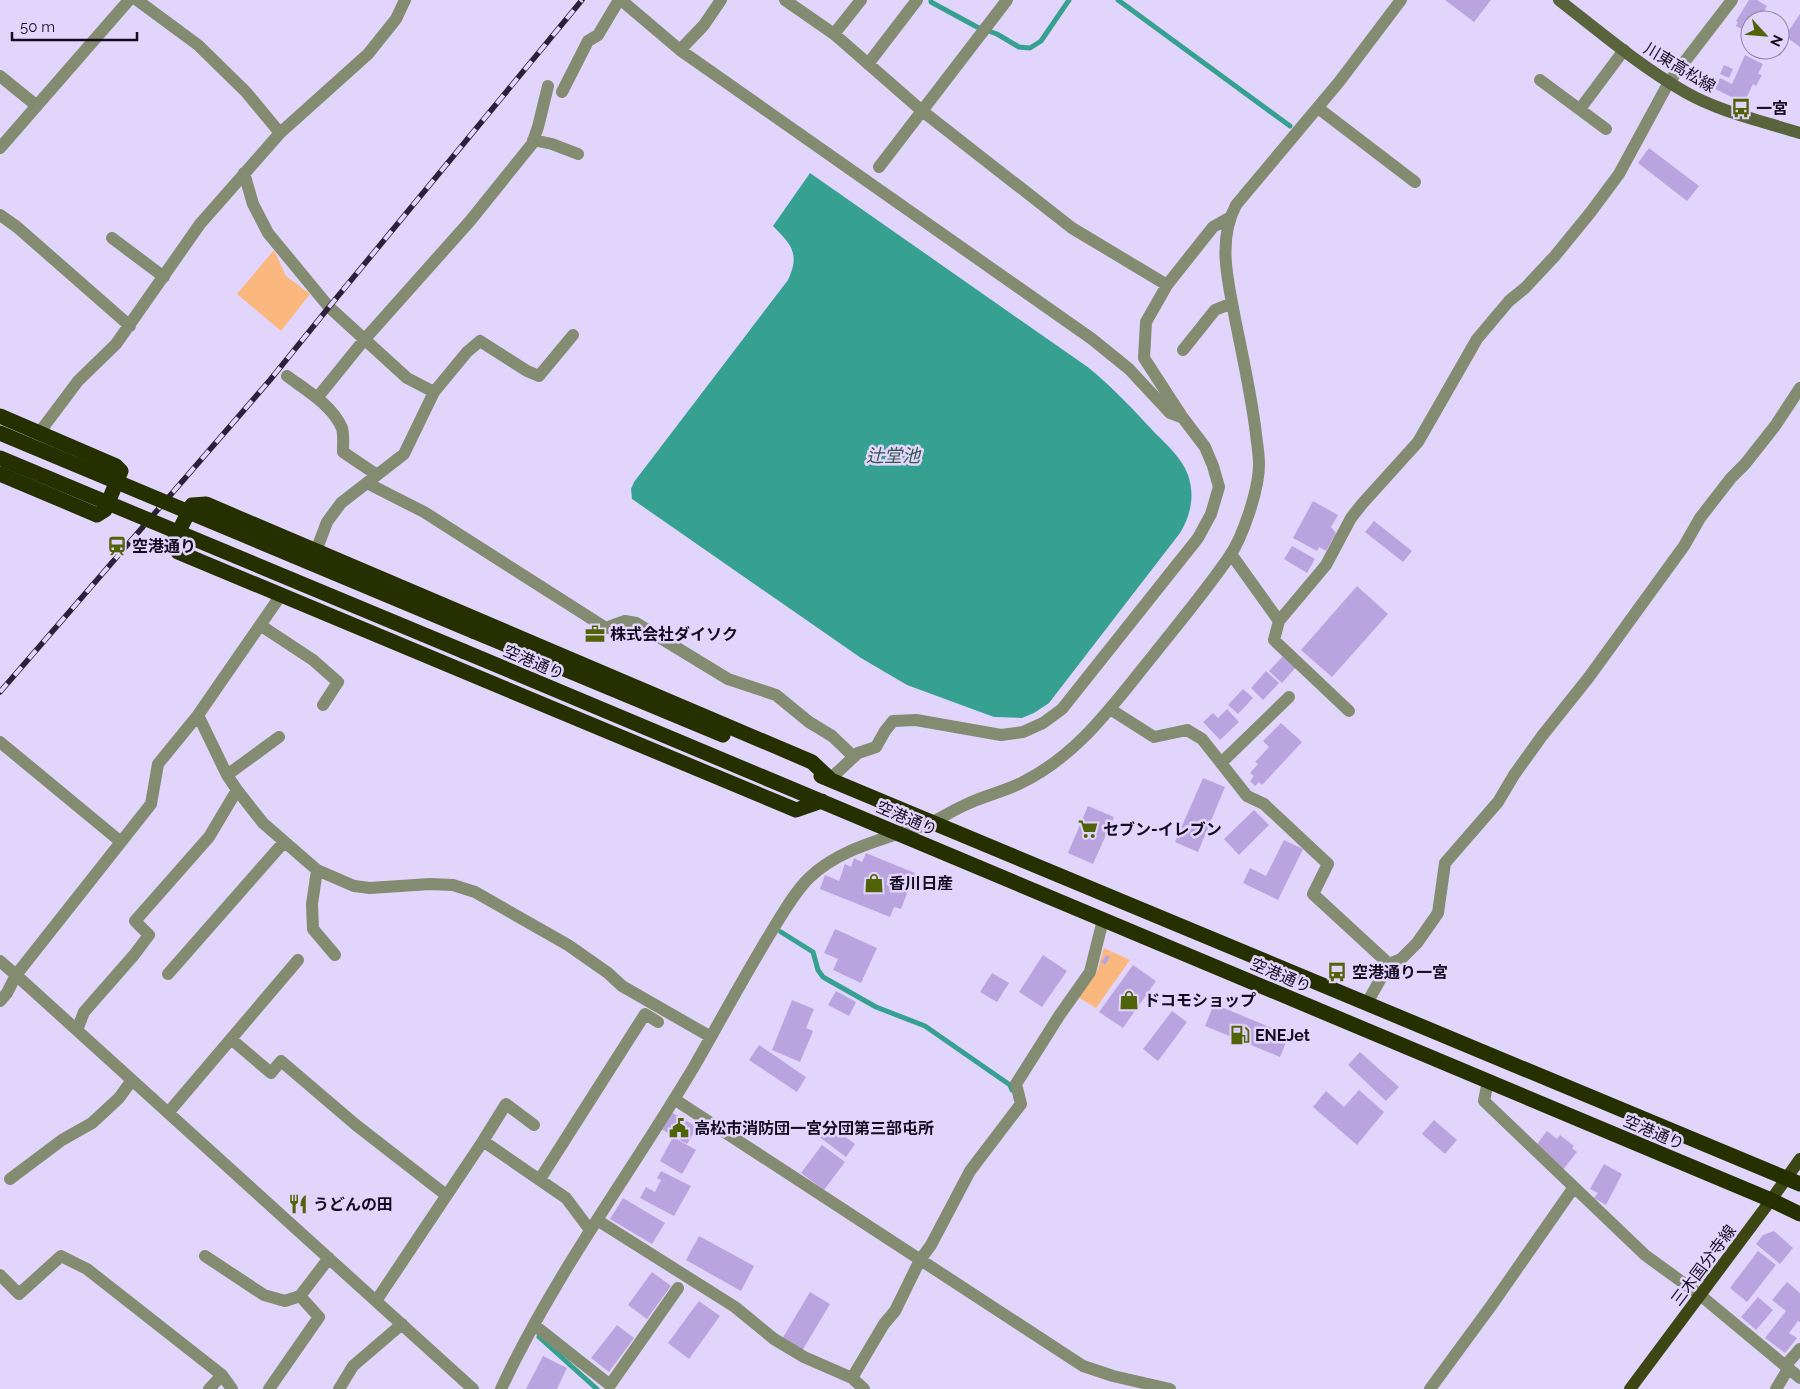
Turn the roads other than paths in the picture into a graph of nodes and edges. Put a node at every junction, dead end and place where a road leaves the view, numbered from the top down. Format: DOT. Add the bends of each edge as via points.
graph roads {
  1 [pos="129,0"];
  2 [pos="137,0"];
  3 [pos="405,0"];
  4 [pos="620,0"];
  5 [pos="721,0"];
  6 [pos="785,0"];
  7 [pos="861,0"];
  8 [pos="916,0"];
  9 [pos="1007,0"];
  10 [pos="1401,0"];
  11 [pos="1559,0"];
  12 [pos="1732,0"];
  13 [pos="834,34"];
  14 [pos="680,50"];
  15 [pos="1624,50"];
  16 [pos="868,64"];
  17 [pos="0,76"];
  18 [pos="1540,80"];
  19 [pos="1669,82"];
  20 [pos="548,86"];
  21 [pos="562,92"];
  22 [pos="37,106"];
  23 [pos="1318,108"];
  24 [pos="1580,109"];
  25 [pos="921,110"];
  26 [pos="1606,129"];
  27 [pos="280,133"];
  28 [pos="1800,133"];
  29 [pos="533,140"];
  30 [pos="0,148"];
  31 [pos="578,154"];
  32 [pos="879,167"];
  33 [pos="244,173"];
  34 [pos="1414,182"];
  35 [pos="0,215"];
  36 [pos="1229,218"];
  37 [pos="112,238"];
  38 [pos="164,277"];
  39 [pos="1167,285"];
  40 [pos="1232,303"];
  41 [pos="130,326"];
  42 [pos="573,335"];
  43 [pos="364,340"];
  44 [pos="1182,350"];
  45 [pos="287,376"];
  46 [pos="1800,388"];
  47 [pos="434,392"];
  48 [pos="317,398"];
  49 [pos="0,416"];
  50 [pos="1183,418"];
  51 [pos="0,433"];
  52 [pos="39,433"];
  53 [pos="0,458"];
  54 [pos="0,474"];
  55 [pos="372,479"];
  56 [pos="316,551"];
  57 [pos="1232,554"];
  58 [pos="281,595"];
  59 [pos="1279,621"];
  60 [pos="260,625"];
  61 [pos="1289,697"];
  62 [pos="323,705"];
  63 [pos="1110,709"];
  64 [pos="1350,711"];
  65 [pos="198,715"];
  66 [pos="279,737"];
  67 [pos="0,742"];
  68 [pos="854,757"];
  69 [pos="1221,763"];
  70 [pos="227,775"];
  71 [pos="830,779"];
  72 [pos="238,790"];
  73 [pos="822,801"];
  74 [pos="933,822"];
  75 [pos="898,834"];
  76 [pos="121,842"];
  77 [pos="284,842"];
  78 [pos="317,870"];
  79 [pos="1103,920"];
  80 [pos="335,955"];
  81 [pos="298,960"];
  82 [pos="0,961"];
  83 [pos="1389,964"];
  84 [pos="168,974"];
  85 [pos="16,975"];
  86 [pos="0,1001"];
  87 [pos="1367,1003"];
  88 [pos="658,1022"];
  89 [pos="77,1030"];
  90 [pos="711,1037"];
  91 [pos="231,1039"];
  92 [pos="132,1080"];
  93 [pos="1488,1081"];
  94 [pos="674,1099"];
  95 [pos="168,1113"];
  96 [pos="534,1125"];
  97 [pos="483,1141"];
  98 [pos="1800,1159"];
  99 [pos="10,1179"];
  100 [pos="540,1180"];
  101 [pos="1793,1181"];
  102 [pos="1574,1187"];
  103 [pos="446,1195"];
  104 [pos="1771,1200"];
  105 [pos="1800,1214"];
  106 [pos="593,1225"];
  107 [pos="204,1256"];
  108 [pos="329,1258"];
  109 [pos="920,1260"];
  110 [pos="0,1275"];
  111 [pos="678,1288"];
  112 [pos="1700,1295"];
  113 [pos="300,1296"];
  114 [pos="376,1300"];
  115 [pos="402,1324"];
  116 [pos="534,1325"];
  117 [pos="1800,1349"];
  118 [pos="1787,1368"];
  119 [pos="222,1375"];
  120 [pos="852,1378"];
  121 [pos="1800,1378"];
  122 [pos="209,1389"];
  123 [pos="232,1389"];
  124 [pos="270,1389"];
  125 [pos="338,1389"];
  126 [pos="474,1389"];
  127 [pos="501,1389"];
  128 [pos="864,1389"];
  129 [pos="1170,1389"];
  130 [pos="1430,1389"];
  131 [pos="1630,1389"];
  132 [pos="1776,1389"];
  1 -- 22 [label="street"];
  2 -- 27 [label="street" via="198,44 246,92"];
  3 -- 27 [label="street" via="396,19 368,54"];
  4 -- 14 [label="street"];
  4 -- 21 [label="street" via="598,35 588,41"];
  5 -- 14 [label="street" via="704,25"];
  6 -- 13 [label="street"];
  7 -- 13 [label="street"];
  8 -- 16 [label="street"];
  9 -- 25 [label="street"];
  10 -- 23 [label="street"];
  11 -- 15 [label="main road, 川東高松線"];
  12 -- 19 [label="street"];
  13 -- 16 [label="street"];
  14 -- 50 [label="street" via="1092,340 1129,369 1170,413"];
  15 -- 19 [label="main road, 川東高松線"];
  15 -- 24 [label="street"];
  16 -- 25 [label="street"];
  17 -- 22 [label="street"];
  18 -- 24 [label="street"];
  19 -- 28 [label="main road, 川東高松線" via="1713,105"];
  19 -- 59 [label="street" via="1619,174 1554,257 1509,301 1477,339 1418,442 1351,518 1326,565"];
  20 -- 29 [label="street"];
  22 -- 30 [label="street"];
  23 -- 34 [label="street"];
  23 -- 36 [label="street" via="1236,205"];
  24 -- 26 [label="street"];
  25 -- 32 [label="street"];
  25 -- 39 [label="street" via="1072,228"];
  27 -- 33 [label="street"];
  29 -- 31 [label="street"];
  29 -- 43 [label="street" via="470,221"];
  33 -- 38 [label="street" via="200,224"];
  33 -- 43 [label="street" via="253,204 268,233 328,307"];
  35 -- 41 [label="street"];
  36 -- 39 [label="street" via="1213,227"];
  36 -- 40 [label="street" via="1225,266"];
  37 -- 38 [label="street"];
  38 -- 41 [label="street"];
  39 -- 50 [label="street" via="1146,322 1144,358"];
  40 -- 44 [label="street" via="1214,310"];
  40 -- 57 [label="street" via="1254,416 1259,465 1252,501"];
  41 -- 52 [label="street" via="78,381"];
  42 -- 47 [label="street" via="539,376 480,341"];
  43 -- 47 [label="street" via="407,378"];
  43 -- 48 [label="street"];
  45 -- 48 [label="street"];
  46 -- 83 [label="street" via="1745,464 1700,518 1684,546 1542,736 1498,802 1445,863 1438,913 1402,959"];
  47 -- 55 [label="street" via="404,454"];
  48 -- 55 [label="street" via="333,413 343,430 343,452"];
  49 -- 52 [label="highway"];
  50 -- 68 [label="street" via="1205,447 1213,466 1219,487 1211,514 1198,538 1062,709 1023,732 1001,735 916,720 894,721 876,747"];
  51 -- 71 [label="highway, 空港通り, bridge"];
  52 -- 54 [label="highway" via="121,471 105,510 97,515"];
  53 -- 73 [label="highway, 空港通り, bridge"];
  55 -- 56 [label="street" via="341,503 327,522"];
  55 -- 68 [label="street" via="606,628 625,621 636,623 728,679 776,696 832,736"];
  56 -- 58 [label="highway" via="206,504 192,505 173,543 178,552"];
  56 -- 71 [label="highway" via="812,762"];
  57 -- 59 [label="street"];
  57 -- 63 [label="street"];
  58 -- 60 [label="street"];
  58 -- 73 [label="highway" via="796,810"];
  59 -- 64 [label="street" via="1274,640"];
  60 -- 62 [label="street" via="313,660 338,682"];
  60 -- 65 [label="street"];
  61 -- 69 [label="street"];
  63 -- 69 [label="street" via="1154,737 1187,730 1202,739"];
  63 -- 74 [label="street" via="1073,749 1049,768"];
  65 -- 70 [label="street"];
  65 -- 76 [label="street" via="158,764 151,804"];
  66 -- 70 [label="street"];
  67 -- 76 [label="street"];
  68 -- 71 [label="street"];
  69 -- 83 [label="street" via="1248,796 1264,804 1328,864 1313,894"];
  70 -- 72 [label="street"];
  71 -- 74 [label="highway, 空港通り"];
  72 -- 77 [label="street"];
  72 -- 89 [label="street" via="209,837 135,921 149,934 84,1012"];
  73 -- 75 [label="highway, 空港通り"];
  74 -- 75 [label="street"];
  74 -- 87 [label="highway, 空港通り"];
  75 -- 79 [label="highway, 空港通り"];
  75 -- 90 [label="street" via="857,848 824,866 809,879 792,898"];
  76 -- 85 [label="street"];
  77 -- 78 [label="street"];
  77 -- 84 [label="street"];
  78 -- 80 [label="street" via="312,904 313,929"];
  78 -- 90 [label="street" via="354,886 453,885 475,892 568,945 622,986"];
  79 -- 93 [label="highway, 空港通り"];
  79 -- 109 [label="street" via="1090,972 1016,1084 1020,1104 970,1171 932,1245"];
  81 -- 91 [label="street"];
  82 -- 85 [label="street"];
  83 -- 87 [label="street"];
  85 -- 86 [label="street"];
  85 -- 89 [label="street"];
  87 -- 101 [label="highway, 空港通り"];
  88 -- 100 [label="street" via="645,1014"];
  89 -- 92 [label="street"];
  90 -- 94 [label="street"];
  91 -- 95 [label="street"];
  91 -- 103 [label="street" via="271,1073 281,1061"];
  92 -- 95 [label="street"];
  92 -- 99 [label="street" via="119,1098 92,1123 62,1140"];
  93 -- 102 [label="street" via="1484,1101"];
  93 -- 104 [label="highway, 空港通り"];
  94 -- 106 [label="street"];
  94 -- 109 [label="street"];
  95 -- 108 [label="street"];
  96 -- 97 [label="street" via="506,1104"];
  97 -- 100 [label="street"];
  97 -- 103 [label="street"];
  98 -- 101 [label="main road, 三木国分寺線"];
  100 -- 106 [label="street" via="566,1198"];
  101 -- 104 [label="main road, 三木国分寺線"];
  102 -- 112 [label="street" via="1645,1255"];
  102 -- 130 [label="street"];
  103 -- 114 [label="street"];
  104 -- 105 [label="highway, 空港通り"];
  104 -- 112 [label="main road, 三木国分寺線"];
  106 -- 116 [label="street"];
  106 -- 120 [label="street" via="735,1307 774,1339 804,1357"];
  107 -- 113 [label="street" via="264,1295 285,1301"];
  108 -- 113 [label="street"];
  108 -- 114 [label="street"];
  109 -- 120 [label="street" via="895,1311"];
  109 -- 129 [label="street" via="1083,1366"];
  110 -- 119 [label="street" via="19,1294 61,1256 87,1269"];
  111 -- 116 [label="street" via="610,1385"];
  112 -- 118 [label="street"];
  112 -- 131 [label="main road, 三木国分寺線"];
  113 -- 124 [label="street" via="319,1317"];
  114 -- 115 [label="street"];
  115 -- 125 [label="street" via="353,1366"];
  115 -- 126 [label="street"];
  116 -- 127 [label="street"];
  117 -- 118 [label="street"];
  118 -- 121 [label="street"];
  118 -- 132 [label="street"];
  119 -- 122 [label="street"];
  119 -- 123 [label="street"];
  120 -- 128 [label="street"];
}
